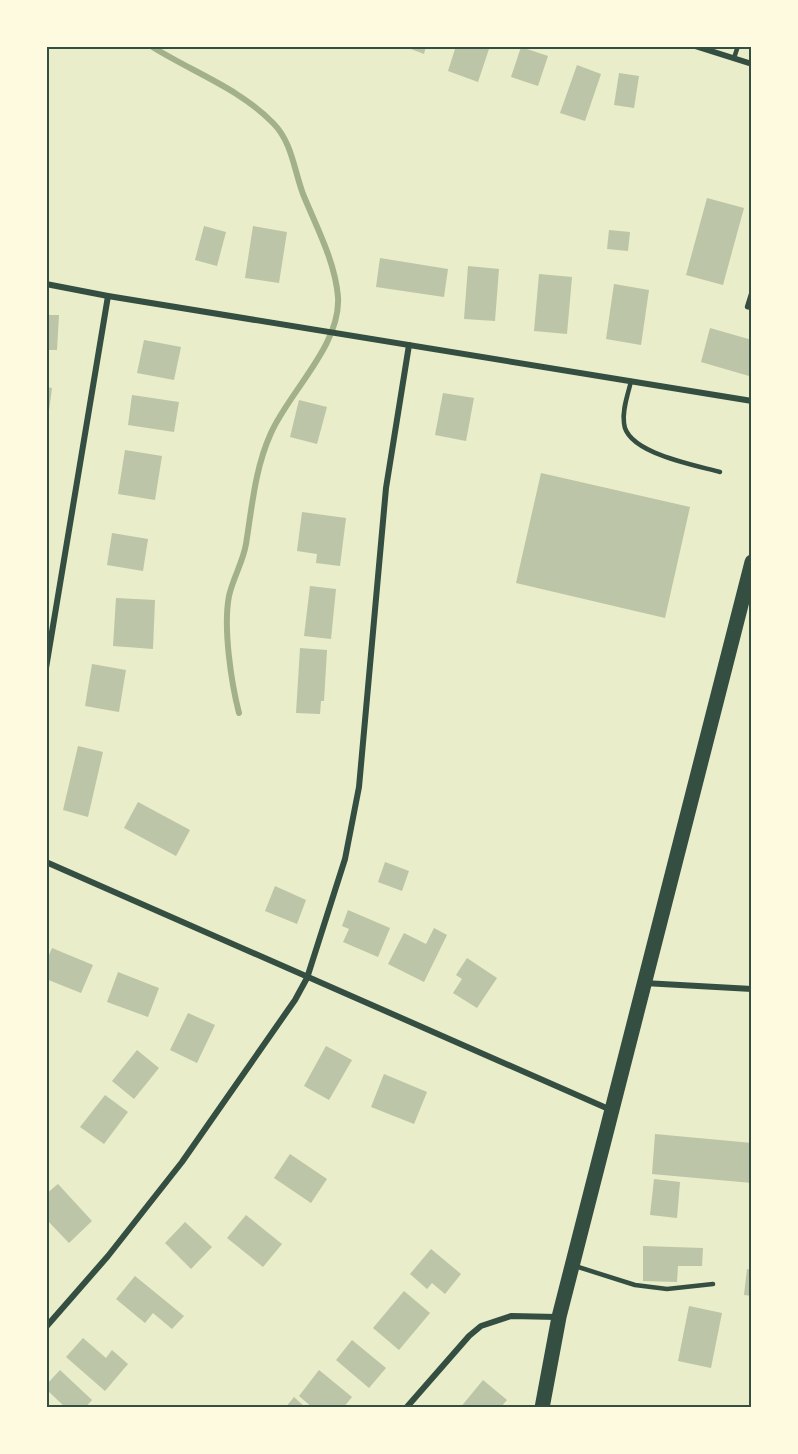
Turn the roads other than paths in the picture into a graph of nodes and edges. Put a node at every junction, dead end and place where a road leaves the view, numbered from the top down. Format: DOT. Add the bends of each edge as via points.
graph roads {
  1 [pos="695,46"];
  2 [pos="738,46"];
  3 [pos="734,58"];
  4 [pos="752,63"];
  5 [pos="46,284"];
  6 [pos="752,291"];
  7 [pos="108,296"];
  8 [pos="752,308"];
  9 [pos="409,345"];
  10 [pos="631,381"];
  11 [pos="752,401"];
  12 [pos="720,472"];
  13 [pos="752,562"];
  14 [pos="46,668"];
  15 [pos="46,862"];
  16 [pos="307,978"];
  17 [pos="644,983"];
  18 [pos="752,989"];
  19 [pos="612,1110"];
  20 [pos="572,1265"];
  21 [pos="713,1284"];
  22 [pos="559,1317"];
  23 [pos="46,1327"];
  24 [pos="406,1407"];
  25 [pos="542,1407"];
  1 -- 3 [label="street"];
  2 -- 3 [label="lane"];
  3 -- 4 [label="street"];
  5 -- 7 [label="street"];
  6 -- 8 [label="lane" via="747,307"];
  7 -- 9 [label="street"];
  7 -- 14 [label="street"];
  9 -- 10 [label="street"];
  9 -- 16 [label="street" via="386,488 358,787 345,859"];
  10 -- 11 [label="street"];
  10 -- 12 [label="lane" via="624,407 623,425 628,435 646,449"];
  13 -- 17 [label="main road"];
  15 -- 16 [label="street"];
  16 -- 19 [label="street"];
  16 -- 23 [label="street" via="182,1162 108,1257"];
  17 -- 18 [label="street"];
  17 -- 19 [label="main road"];
  19 -- 20 [label="main road"];
  20 -- 21 [label="lane" via="635,1285 667,1289"];
  20 -- 22 [label="main road"];
  22 -- 24 [label="street" via="511,1316 481,1326"];
  22 -- 25 [label="main road"];
}
